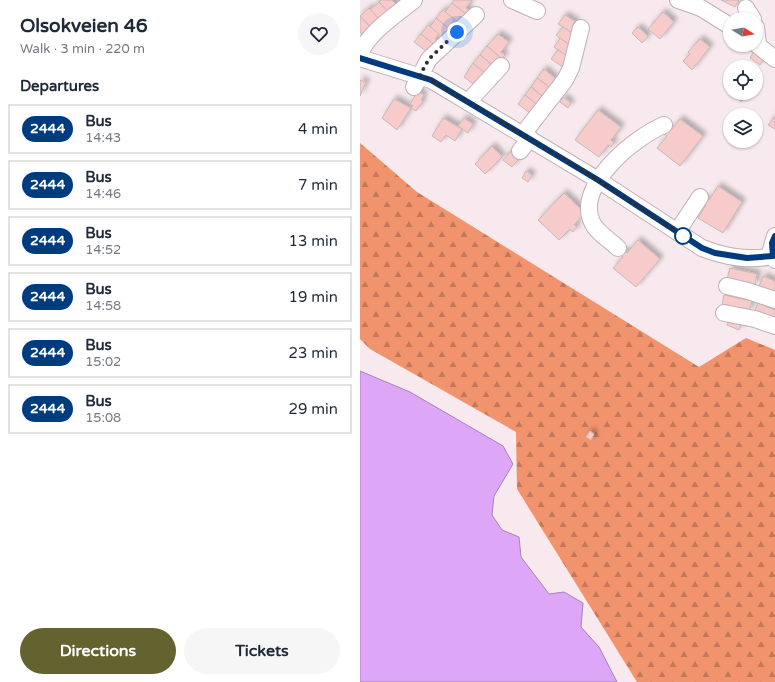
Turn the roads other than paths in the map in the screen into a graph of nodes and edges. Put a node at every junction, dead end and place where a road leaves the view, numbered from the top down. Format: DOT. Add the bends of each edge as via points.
graph roads {
  1 [pos="414,0"];
  2 [pos="512,0"];
  3 [pos="678,0"];
  4 [pos="537,11"];
  5 [pos="476,15"];
  6 [pos="723,22"];
  7 [pos="581,28"];
  8 [pos="763,49"];
  9 [pos="360,53"];
  10 [pos="360,58"];
  11 [pos="775,59"];
  12 [pos="501,66"];
  13 [pos="417,81"];
  14 [pos="468,102"];
  15 [pos="664,125"];
  16 [pos="526,136"];
  17 [pos="520,151"];
  18 [pos="598,180"];
  19 [pos="700,197"];
  20 [pos="677,232"];
  21 [pos="775,236"];
  22 [pos="618,248"];
  23 [pos="774,258"];
  24 [pos="727,286"];
  25 [pos="775,300"];
  26 [pos="724,313"];
  27 [pos="775,326"];
  1 -- 9 [label="street" via="370,37"];
  2 -- 4 [label="street"];
  3 -- 6 [label="street" via="701,8"];
  5 -- 13 [label="street" via="437,50"];
  7 -- 16 [label="street" via="571,68"];
  8 -- 11 [label="street"];
  10 -- 13 [label="street"];
  12 -- 14 [label="street"];
  13 -- 14 [label="street" via="431,80"];
  14 -- 16 [label="street"];
  15 -- 18 [label="street" via="645,135 622,153"];
  16 -- 17 [label="street"];
  16 -- 18 [label="street"];
  18 -- 20 [label="street"];
  18 -- 22 [label="street" via="591,195 590,215 595,227"];
  19 -- 20 [label="street"];
  20 -- 23 [label="street" via="715,253 747,258"];
  21 -- 23 [label="street" via="772,243"];
  24 -- 25 [label="street" via="748,290"];
  26 -- 27 [label="street"];
}
